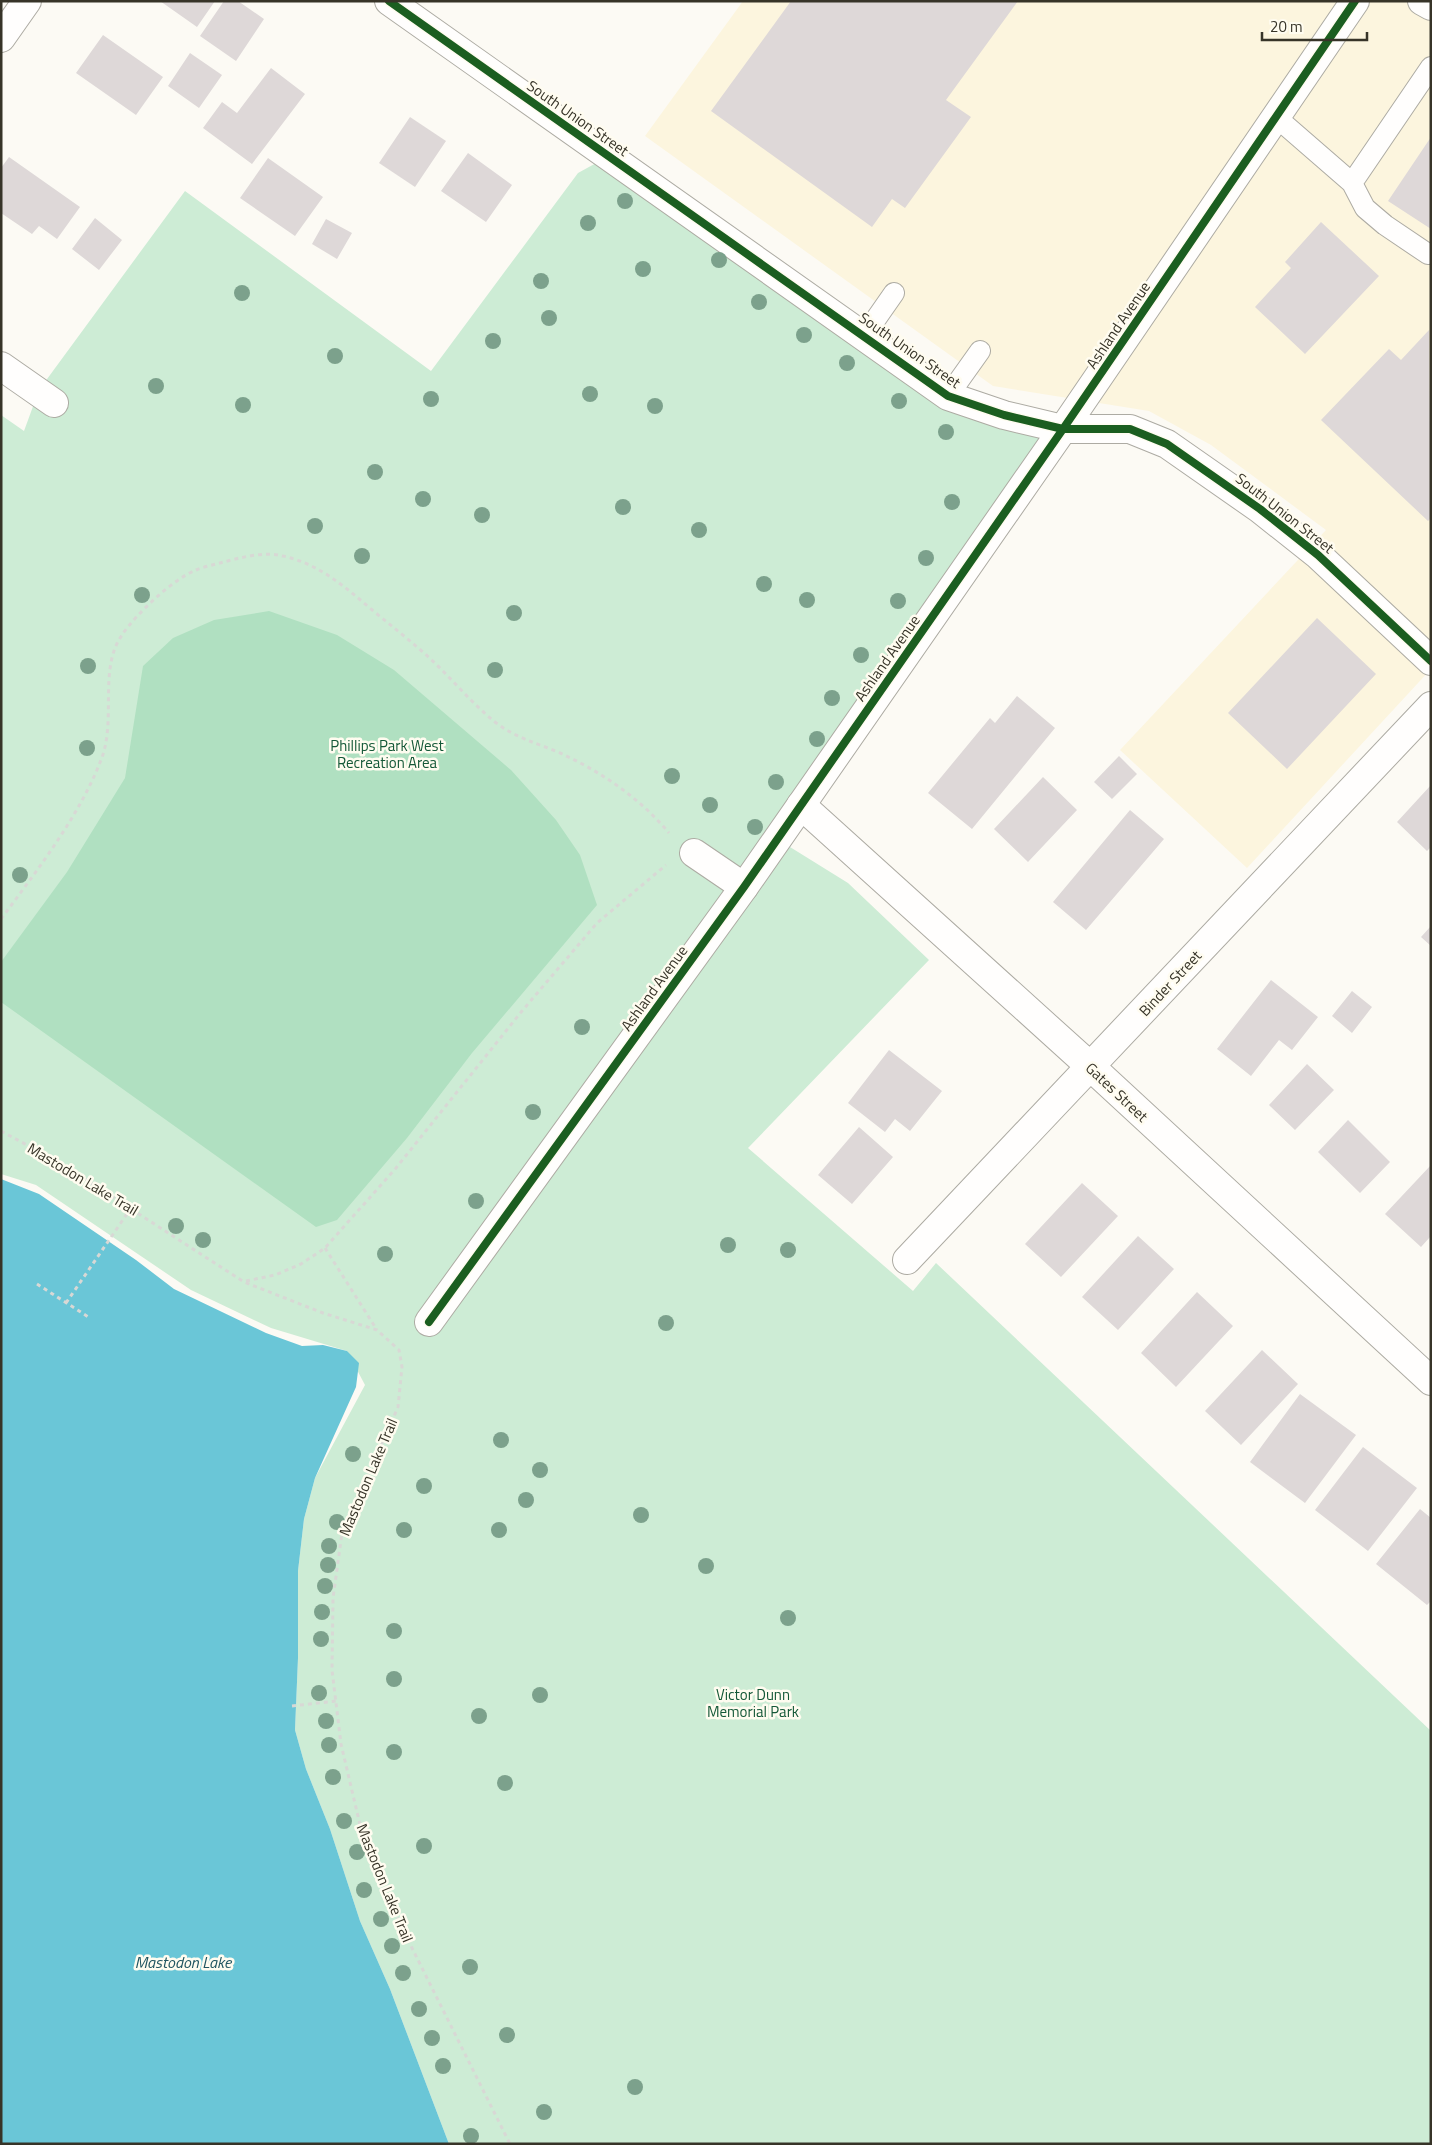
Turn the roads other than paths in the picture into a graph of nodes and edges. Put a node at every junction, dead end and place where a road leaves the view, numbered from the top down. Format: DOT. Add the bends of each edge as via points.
graph roads {
  1 [pos="27,1"];
  2 [pos="390,1"];
  3 [pos="1422,1"];
  4 [pos="1347,5"];
  5 [pos="1431,6"];
  6 [pos="1,38"];
  7 [pos="1431,67"];
  8 [pos="1276,118"];
  9 [pos="1352,183"];
  10 [pos="1428,254"];
  11 [pos="894,293"];
  12 [pos="864,336"];
  13 [pos="980,351"];
  14 [pos="1,366"];
  15 [pos="948,396"];
  16 [pos="54,403"];
  17 [pos="1063,429"];
  18 [pos="1431,661"];
  19 [pos="1431,706"];
  20 [pos="801,805"];
  21 [pos="690,854"];
  22 [pos="744,886"];
  23 [pos="1090,1067"];
  24 [pos="907,1260"];
  25 [pos="429,1322"];
  26 [pos="1431,1381"];
  1 -- 6 [label="street"];
  2 -- 12 [label="street, South Union Street"];
  3 -- 5 [label="street"];
  4 -- 8 [label="street, Ashland Avenue"];
  7 -- 9 [label="lane"];
  8 -- 9 [label="lane"];
  8 -- 17 [label="street, Ashland Avenue"];
  9 -- 10 [label="lane" via="1365,208"];
  11 -- 12 [label="lane"];
  12 -- 15 [label="street, South Union Street"];
  13 -- 15 [label="lane"];
  14 -- 16 [label="street"];
  15 -- 17 [label="street, South Union Street" via="1004,415"];
  17 -- 18 [label="street, South Union Street" via="1130,429 1167,444 1260,508 1318,555"];
  17 -- 20 [label="street, Ashland Avenue"];
  19 -- 23 [label="street, Binder Street"];
  20 -- 22 [label="street, Ashland Avenue"];
  20 -- 23 [label="street, Gates Street"];
  21 -- 22 [label="street"];
  22 -- 25 [label="street, Ashland Avenue"];
  23 -- 24 [label="street, Binder Street"];
  23 -- 26 [label="street, Gates Street"];
}
